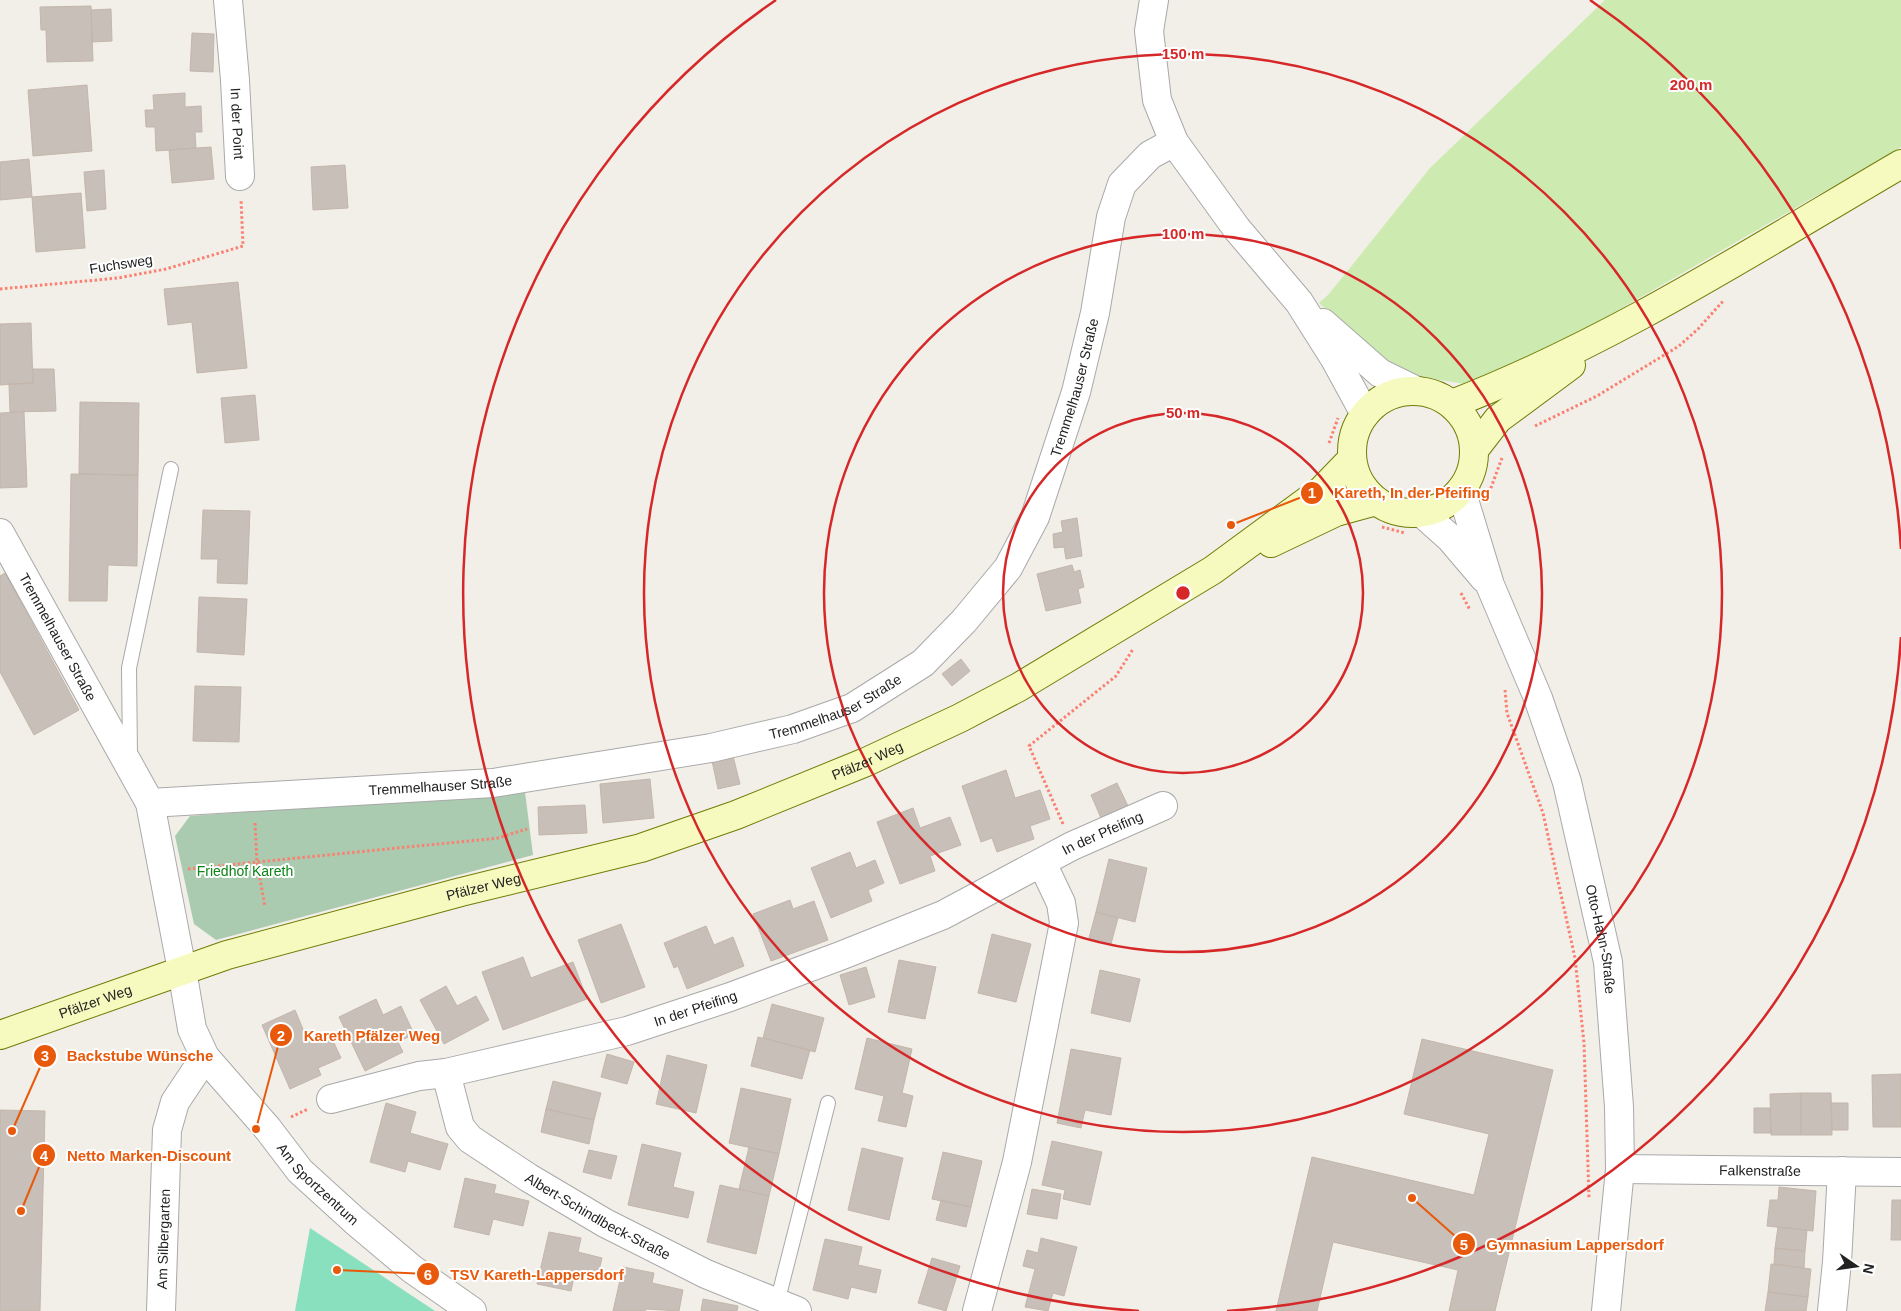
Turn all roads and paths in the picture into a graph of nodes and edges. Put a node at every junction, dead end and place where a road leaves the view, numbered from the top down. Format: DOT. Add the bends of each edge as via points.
graph roads {
  1 [pos="228,0"];
  2 [pos="1154,0"];
  3 [pos="1174,142"];
  4 [pos="1901,164"];
  5 [pos="240,176"];
  6 [pos="243,246"];
  7 [pos="0,289"];
  8 [pos="1299,302"];
  9 [pos="1624,326"];
  10 [pos="1417,391"];
  11 [pos="1452,404"];
  12 [pos="1337,410"];
  13 [pos="1365,414"];
  14 [pos="1326,449"];
  15 [pos="1474,450"];
  16 [pos="1352,459"];
  17 [pos="171,469"];
  18 [pos="1461,490"];
  19 [pos="1376,501"];
  20 [pos="1422,512"];
  21 [pos="0,533"];
  22 [pos="1213,570"];
  23 [pos="1490,585"];
  24 [pos="1458,589"];
  25 [pos="1472,612"];
  26 [pos="1137,644"];
  27 [pos="1505,687"];
  28 [pos="130,767"];
  29 [pos="150,803"];
  30 [pos="1163,806"];
  31 [pos="255,822"];
  32 [pos="526,828"];
  33 [pos="1072,846"];
  34 [pos="257,862"];
  35 [pos="1042,863"];
  36 [pos="164,871"];
  37 [pos="265,906"];
  38 [pos="182,970"];
  39 [pos="0,1035"];
  40 [pos="205,1057"];
  41 [pos="446,1073"];
  42 [pos="331,1099"];
  43 [pos="828,1102"];
  44 [pos="1620,1169"];
  45 [pos="1842,1171"];
  46 [pos="1901,1172"];
  47 [pos="1589,1200"];
  48 [pos="787,1307"];
  49 [pos="161,1311"];
  50 [pos="472,1311"];
  51 [pos="977,1311"];
  52 [pos="1606,1311"];
  53 [pos="1832,1311"];
  1 -- 5 [label="street, In der Point" via="236,80"];
  2 -- 3 [label="street" via="1149,31 1157,100"];
  3 -- 8 [label="street" via="1236,230"];
  3 -- 29 [label="street, Tremmelhauser Straße" via="1150,155 1122,184 1111,217 1095,313 1076,392 1035,517 1008,568 964,621 923,663 852,708 793,730 711,748 493,783"];
  4 -- 9 [label="street"];
  5 -- 6 [label="path, In der Point"];
  6 -- 7 [label="path, Fuchsweg" via="118,278"];
  8 -- 10 [label="street" via="1380,373"];
  8 -- 13 [label="street"];
  9 -- 11 [label="street" via="1497,387"];
  9 -- 15 [label="street" via="1498,419"];
  10 -- 11 [label="street" via="1435,395"];
  10 -- 13 [label="street" via="1397,393 1380,401"];
  11 -- 15 [label="street" via="1471,432"];
  12 -- 14 [label="path" via="1338,418"];
  13 -- 16 [label="street" via="1357,428"];
  15 -- 18 [label="street" via="1473,464"];
  16 -- 19 [label="street" via="1356,475"];
  16 -- 22 [label="street" via="1322,490"];
  17 -- 28 [label="lane, Tremmelhauser Straße" via="129,668"];
  18 -- 20 [label="street" via="1437,509"];
  18 -- 23 [label="street, Otto-Hahn-Straße"];
  19 -- 20 [label="street" via="1406,513"];
  19 -- 22 [label="street" via="1336,512"];
  20 -- 23 [label="street, Otto-Hahn-Straße" via="1450,538"];
  21 -- 28 [label="street, Tremmelhauser Straße"];
  22 -- 38 [label="street, Pfälzer Weg" via="1019,687 960,718 866,762 753,808 641,848 255,947"];
  23 -- 44 [label="street, Otto-Hahn-Straße" via="1538,698 1561,763 1588,870 1608,962 1619,1107"];
  24 -- 25 [label="path"];
  26 -- 33 [label="path" via="1116,676 1029,746"];
  27 -- 47 [label="path" via="1507,712 1543,813 1575,958 1584,1042"];
  28 -- 29 [label="street, Tremmelhauser Straße"];
  29 -- 36 [label="street, Tremmelhauser Straße"];
  30 -- 33 [label="street, In der Pfeifing"];
  31 -- 34 [label="path"];
  32 -- 34 [label="path" via="498,838"];
  33 -- 35 [label="street, In der Pfeifing"];
  34 -- 36 [label="path"];
  34 -- 37 [label="path"];
  35 -- 41 [label="street, In der Pfeifing" via="943,915 730,997 626,1031"];
  35 -- 51 [label="street" via="1061,903 1064,923 1017,1162"];
  36 -- 38 [label="street, Tremmelhauser Straße"];
  38 -- 39 [label="street, Pfälzer Weg"];
  38 -- 40 [label="street, Am Sportzentrum" via="192,1029"];
  40 -- 49 [label="street, Am Silbergarten" via="175,1102 167,1130"];
  40 -- 50 [label="street, Am Sportzentrum" via="300,1171 412,1269"];
  41 -- 42 [label="street, In der Pfeifing" via="418,1076"];
  41 -- 48 [label="street, Albert-Schindlbeck-Straße" via="460,1127 470,1139 605,1224 706,1274"];
  43 -- 48 [label="lane"];
  44 -- 45 [label="street, Falkenstraße"];
  44 -- 52 [label="street, Otto-Hahn-Straße"];
  45 -- 46 [label="street, Falkenstraße"];
  45 -- 53 [label="street"];
}
